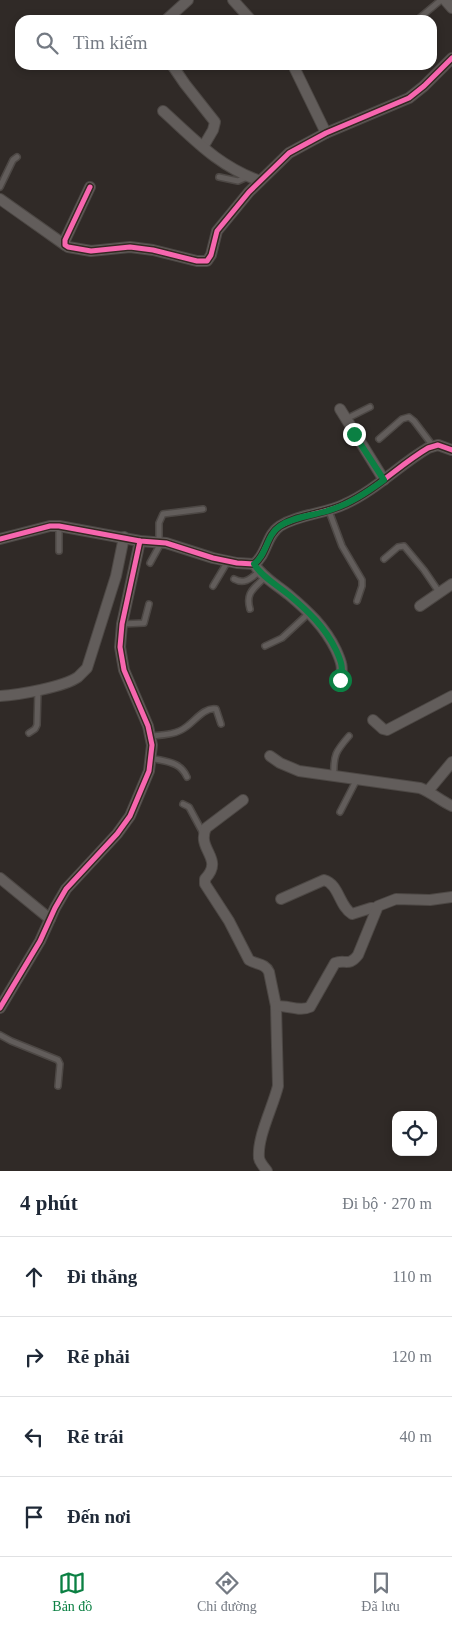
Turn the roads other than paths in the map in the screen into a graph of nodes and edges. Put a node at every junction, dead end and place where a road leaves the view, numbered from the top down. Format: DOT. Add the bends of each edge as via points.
graph roads {
  1 [pos="188,0"];
  2 [pos="234,0"];
  3 [pos="443,0"];
  4 [pos="452,8"];
  5 [pos="172,15"];
  6 [pos="247,15"];
  7 [pos="424,15"];
  8 [pos="452,58"];
  9 [pos="175,70"];
  10 [pos="295,70"];
  11 [pos="163,111"];
  12 [pos="326,133"];
  13 [pos="203,147"];
  14 [pos="17,157"];
  15 [pos="248,176"];
  16 [pos="219,177"];
  17 [pos="260,181"];
  18 [pos="0,187"];
  19 [pos="90,187"];
  20 [pos="0,199"];
  21 [pos="65,245"];
  22 [pos="370,407"];
  23 [pos="340,408"];
  24 [pos="346,419"];
  25 [pos="379,439"];
  26 [pos="433,446"];
  27 [pos="452,450"];
  28 [pos="384,480"];
  29 [pos="203,509"];
  30 [pos="328,511"];
  31 [pos="60,526"];
  32 [pos="131,538"];
  33 [pos="0,539"];
  34 [pos="160,543"];
  35 [pos="59,551"];
  36 [pos="384,559"];
  37 [pos="228,561"];
  38 [pos="150,563"];
  39 [pos="260,571"];
  40 [pos="234,579"];
  41 [pos="452,584"];
  42 [pos="213,586"];
  43 [pos="439,592"];
  44 [pos="357,600"];
  45 [pos="149,604"];
  46 [pos="420,606"];
  47 [pos="250,609"];
  48 [pos="309,612"];
  49 [pos="122,624"];
  50 [pos="265,646"];
  51 [pos="340,680"];
  52 [pos="38,689"];
  53 [pos="452,696"];
  54 [pos="1,697"];
  55 [pos="373,720"];
  56 [pos="220,724"];
  57 [pos="29,733"];
  58 [pos="150,736"];
  59 [pos="349,736"];
  60 [pos="270,756"];
  61 [pos="151,758"];
  62 [pos="452,762"];
  63 [pos="334,776"];
  64 [pos="187,777"];
  65 [pos="358,779"];
  66 [pos="428,791"];
  67 [pos="243,800"];
  68 [pos="182,804"];
  69 [pos="452,806"];
  70 [pos="340,812"];
  71 [pos="204,833"];
  72 [pos="0,878"];
  73 [pos="452,897"];
  74 [pos="281,899"];
  75 [pos="373,908"];
  76 [pos="50,919"];
  77 [pos="276,1006"];
  78 [pos="0,1008"];
  79 [pos="0,1035"];
  80 [pos="58,1086"];
  81 [pos="267,1171"];
  1 -- 5 [label="street"];
  2 -- 6 [label="street"];
  3 -- 4 [label="street"];
  3 -- 7 [label="lane"];
  8 -- 12 [label="street" via="409,98"];
  9 -- 13 [label="street" via="215,122"];
  10 -- 12 [label="street"];
  11 -- 13 [label="street"];
  12 -- 17 [label="street" via="295,149"];
  13 -- 15 [label="street" via="222,163"];
  14 -- 18 [label="lane"];
  15 -- 16 [label="lane" via="238,181"];
  15 -- 17 [label="street"];
  17 -- 21 [label="street" via="217,231 207,261 130,247 84,250"];
  19 -- 21 [label="street"];
  20 -- 21 [label="street"];
  22 -- 24 [label="lane"];
  23 -- 24 [label="street"];
  24 -- 28 [label="street"];
  25 -- 26 [label="lane" via="408,417"];
  26 -- 27 [label="street"];
  26 -- 28 [label="street"];
  28 -- 30 [label="street" via="351,502"];
  29 -- 34 [label="lane" via="163,514"];
  30 -- 39 [label="street" via="278,528 259,560"];
  30 -- 44 [label="lane" via="342,546 362,580"];
  31 -- 32 [label="street"];
  31 -- 33 [label="street"];
  31 -- 35 [label="lane"];
  32 -- 34 [label="street"];
  32 -- 49 [label="street"];
  32 -- 52 [label="street" via="86,668 68,682"];
  34 -- 37 [label="street"];
  34 -- 38 [label="lane"];
  36 -- 43 [label="lane" via="404,546"];
  37 -- 39 [label="street"];
  37 -- 42 [label="lane"];
  39 -- 40 [label="lane" via="246,582"];
  39 -- 47 [label="lane" via="248,596"];
  39 -- 48 [label="street"];
  41 -- 43 [label="street"];
  43 -- 46 [label="street"];
  45 -- 49 [label="lane" via="144,623"];
  48 -- 50 [label="lane" via="282,638"];
  48 -- 51 [label="street" via="339,657 343,672"];
  49 -- 58 [label="street" via="120,647 124,670"];
  52 -- 54 [label="street"];
  52 -- 57 [label="lane" via="37,724"];
  53 -- 55 [label="street" via="388,730"];
  56 -- 58 [label="lane" via="216,709 212,708 180,731"];
  58 -- 61 [label="street"];
  59 -- 63 [label="lane" via="334,757"];
  60 -- 63 [label="street" via="280,764 299,771"];
  61 -- 64 [label="lane" via="178,765"];
  61 -- 76 [label="street" via="149,771 130,816 66,889"];
  62 -- 66 [label="street"];
  63 -- 65 [label="street"];
  65 -- 66 [label="street"];
  65 -- 70 [label="lane"];
  66 -- 69 [label="street"];
  67 -- 71 [label="street" via="206,828"];
  68 -- 71 [label="lane" via="189,807"];
  71 -- 77 [label="street" via="213,867 205,884 230,921 249,960 267,967"];
  72 -- 76 [label="street"];
  73 -- 75 [label="street" via="396,899"];
  74 -- 75 [label="street" via="324,880 333,885 352,914"];
  75 -- 77 [label="street" via="358,955 354,961 335,963 310,1007"];
  76 -- 78 [label="street"];
  77 -- 81 [label="street" via="278,1086 264,1128 259,1156"];
  79 -- 80 [label="lane" via="58,1060"];
}
